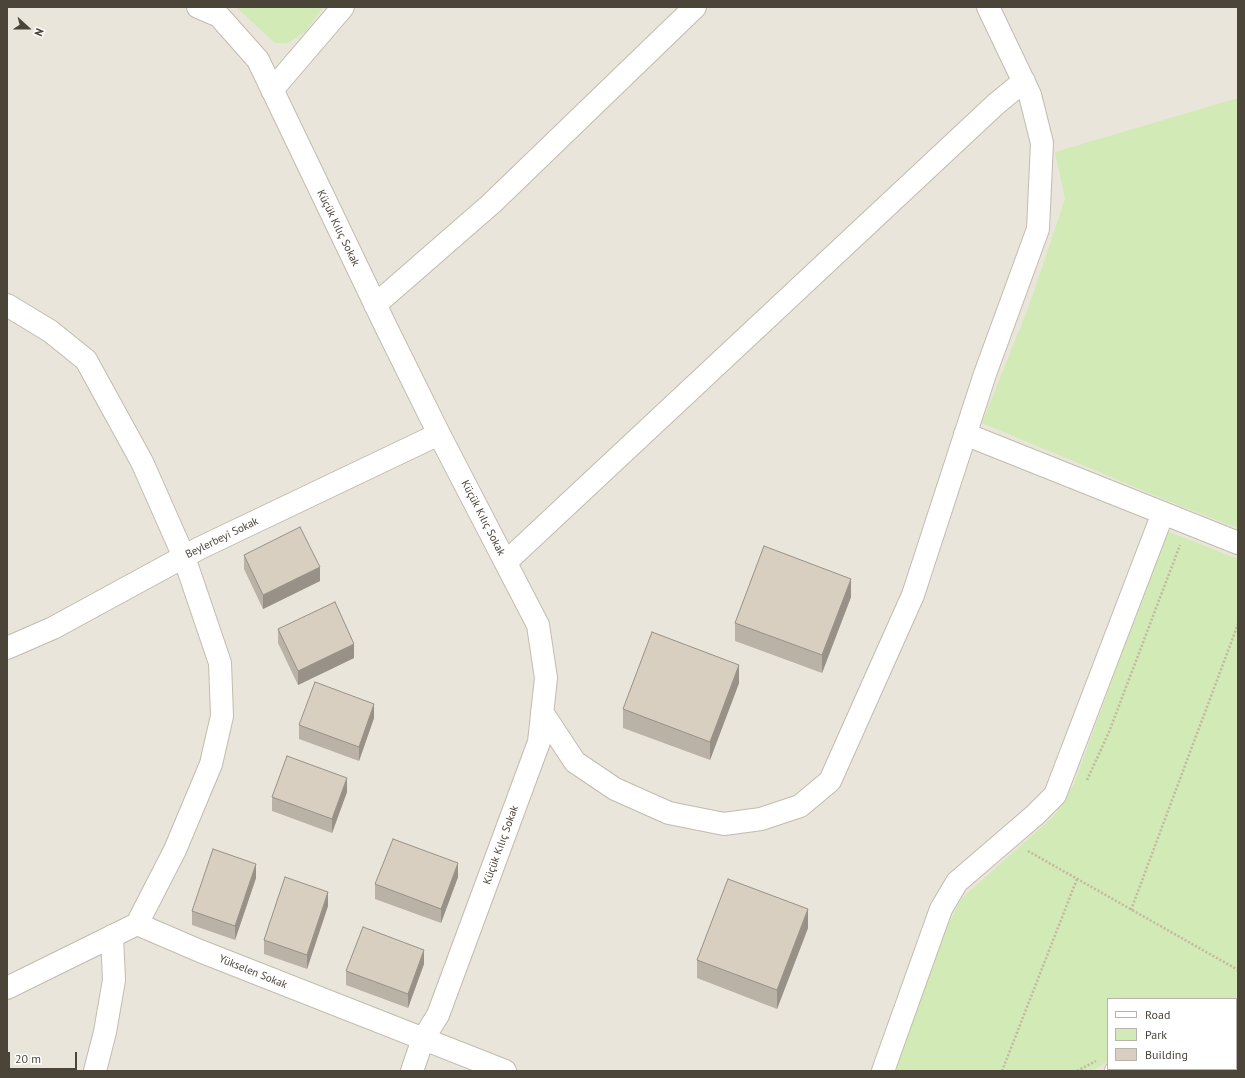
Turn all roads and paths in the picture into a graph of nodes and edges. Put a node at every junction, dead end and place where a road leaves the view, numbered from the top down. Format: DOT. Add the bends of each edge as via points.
graph roads {
  1 [pos="198,7"];
  2 [pos="342,7"];
  3 [pos="695,7"];
  4 [pos="988,7"];
  5 [pos="1024,81"];
  6 [pos="272,90"];
  7 [pos="7,305"];
  8 [pos="375,305"];
  9 [pos="440,434"];
  10 [pos="966,434"];
  11 [pos="1163,514"];
  12 [pos="1238,543"];
  13 [pos="184,557"];
  14 [pos="506,562"];
  15 [pos="1238,624"];
  16 [pos="7,648"];
  17 [pos="542,712"];
  18 [pos="1007,838"];
  19 [pos="1077,879"];
  20 [pos="1132,910"];
  21 [pos="138,924"];
  22 [pos="112,936"];
  23 [pos="1238,970"];
  24 [pos="7,988"];
  25 [pos="423,1040"];
  26 [pos="1107,1067"];
  27 [pos="95,1071"];
  28 [pos="412,1071"];
  29 [pos="505,1071"];
  30 [pos="883,1071"];
  31 [pos="1002,1071"];
  32 [pos="1077,1071"];
  1 -- 6 [label="street, Küçük Kılıç Sokak" via="219,16 258,60"];
  2 -- 6 [label="street"];
  3 -- 8 [label="street" via="492,203"];
  4 -- 5 [label="street"];
  5 -- 10 [label="street" via="1042,143 1038,228 984,374"];
  5 -- 14 [label="street" via="996,104"];
  6 -- 8 [label="street, Küçük Kılıç Sokak"];
  7 -- 13 [label="street" via="50,331 86,360 142,462"];
  8 -- 9 [label="street, Küçük Kılıç Sokak"];
  9 -- 13 [label="street, Beylerbeyi Sokak"];
  9 -- 14 [label="street, Küçük Kılıç Sokak"];
  10 -- 11 [label="street"];
  10 -- 17 [label="street" via="913,595 830,781 800,806 761,819 724,824 669,813 615,789 575,762"];
  11 -- 12 [label="street"];
  11 -- 18 [label="street" via="1055,795"];
  13 -- 16 [label="street, Beylerbeyi Sokak" via="53,628"];
  13 -- 21 [label="street" via="220,663 222,716 211,764 175,850"];
  14 -- 17 [label="street, Küçük Kılıç Sokak" via="538,625 546,678"];
  15 -- 20 [label="path"];
  17 -- 25 [label="street, Küçük Kılıç Sokak" via="539,742 438,1016"];
  18 -- 19 [label="path"];
  18 -- 30 [label="street" via="957,882 941,909"];
  19 -- 20 [label="path"];
  19 -- 31 [label="path"];
  20 -- 23 [label="path"];
  21 -- 22 [label="street"];
  21 -- 25 [label="street, Yükselen Sokak"];
  22 -- 24 [label="street"];
  22 -- 27 [label="street" via="114,980"];
  25 -- 28 [label="street, Küçük Kılıç Sokak"];
  25 -- 29 [label="street, Yükselen Sokak"];
  26 -- 32 [label="path"];
}
